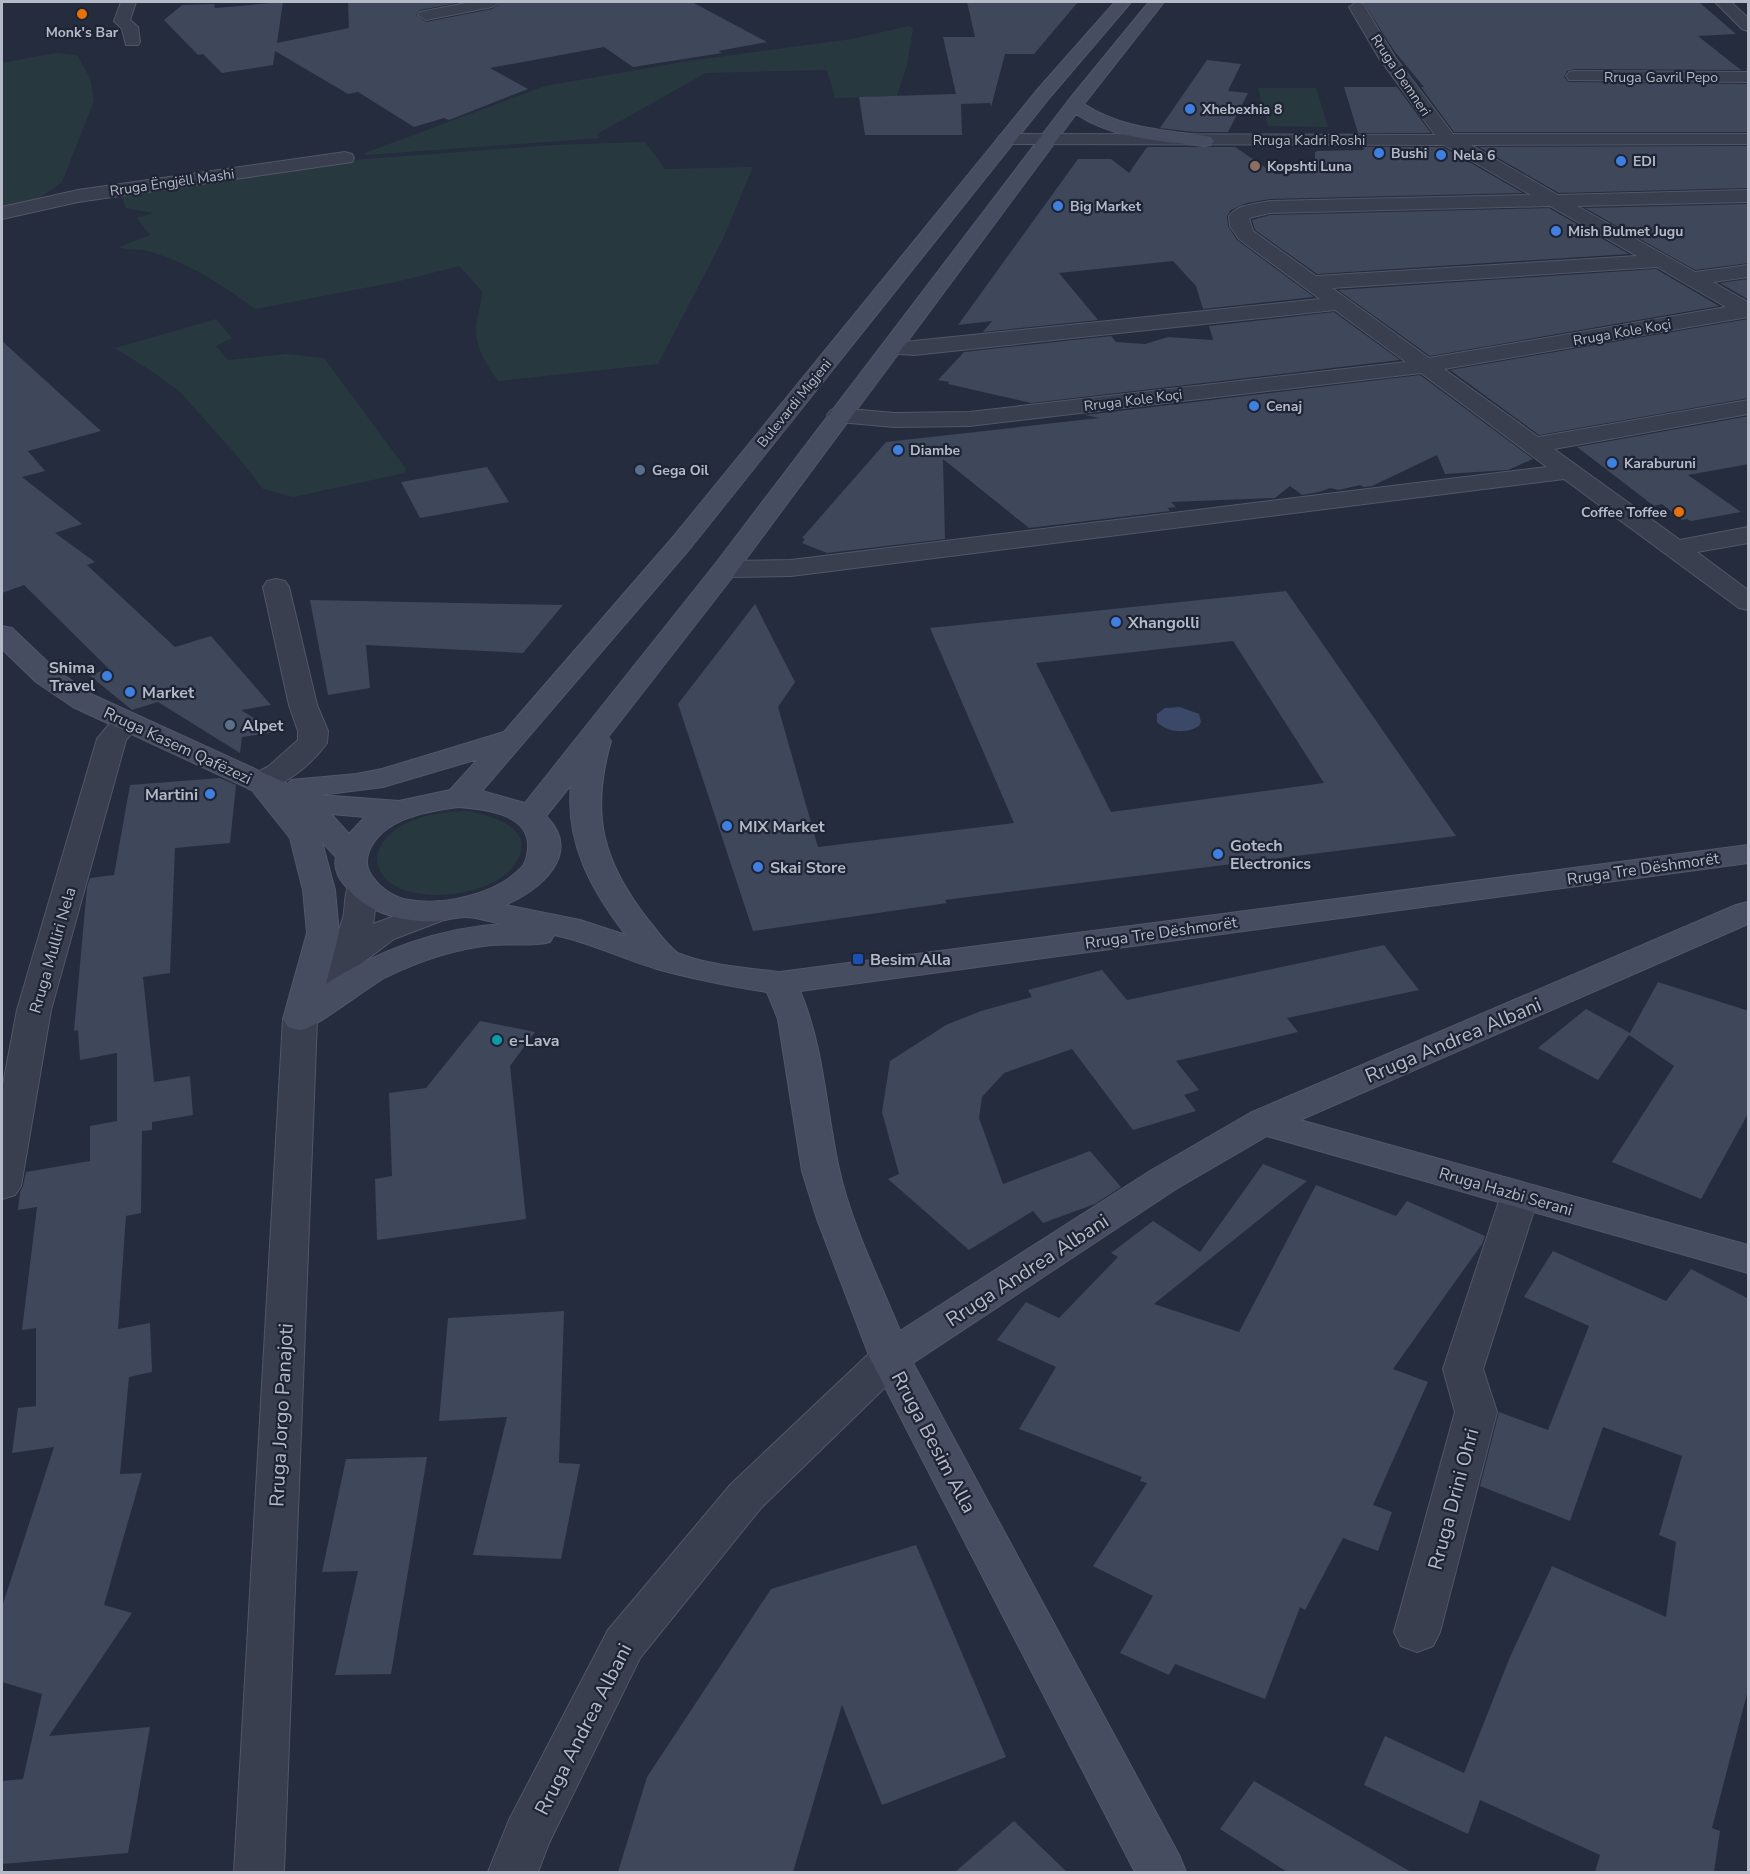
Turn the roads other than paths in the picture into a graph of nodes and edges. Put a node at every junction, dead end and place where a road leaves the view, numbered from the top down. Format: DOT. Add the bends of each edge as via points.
graph roads {
  1 [pos="128,2"];
  2 [pos="492,2"];
  3 [pos="1123,2"];
  4 [pos="1157,2"];
  5 [pos="1722,2"];
  6 [pos="1357,8"];
  7 [pos="426,15"];
  8 [pos="1749,26"];
  9 [pos="132,42"];
  10 [pos="1575,76"];
  11 [pos="1749,77"];
  12 [pos="1074,105"];
  13 [pos="1006,139"];
  14 [pos="1749,139"];
  15 [pos="1049,140"];
  16 [pos="1448,140"];
  17 [pos="1205,141"];
  18 [pos="345,158"];
  19 [pos="1749,196"];
  20 [pos="1557,201"];
  21 [pos="2,213"];
  22 [pos="1660,261"];
  23 [pos="1749,271"];
  24 [pos="1692,279"];
  25 [pos="1312,283"];
  26 [pos="1339,303"];
  27 [pos="1748,310"];
  28 [pos="893,348"];
  29 [pos="1426,367"];
  30 [pos="1749,407"];
  31 [pos="839,415"];
  32 [pos="1533,445"];
  33 [pos="1570,471"];
  34 [pos="1749,535"];
  35 [pos="1675,549"];
  36 [pos="725,569"];
  37 [pos="276,587"];
  38 [pos="1749,602"];
  39 [pos="2,634"];
  40 [pos="126,722"];
  41 [pos="603,724"];
  42 [pos="515,737"];
  43 [pos="260,783"];
  44 [pos="459,798"];
  45 [pos="304,803"];
  46 [pos="401,810"];
  47 [pos="530,818"];
  48 [pos="1749,854"];
  49 [pos="351,855"];
  50 [pos="528,880"];
  51 [pos="362,889"];
  52 [pos="453,909"];
  53 [pos="1749,912"];
  54 [pos="580,930"];
  55 [pos="612,942"];
  56 [pos="667,961"];
  57 [pos="336,968"];
  58 [pos="780,983"];
  59 [pos="300,1019"];
  60 [pos="1263,1122"];
  61 [pos="2,1186"];
  62 [pos="1520,1195"];
  63 [pos="1749,1259"];
  64 [pos="890,1358"];
  65 [pos="1417,1632"];
  66 [pos="259,1872"];
  67 [pos="513,1872"];
  68 [pos="1161,1872"];
  1 -- 9 [label="street" via="122,21 130,27"];
  2 -- 7 [label="street"];
  3 -- 13 [label="main road, Bulevardi Migjeni"];
  4 -- 12 [label="main road"];
  5 -- 8 [label="street"];
  6 -- 16 [label="street, Rruga Demneri" via="1387,58"];
  10 -- 11 [label="street, Rruga Gavril Pepo"];
  12 -- 15 [label="main road"];
  12 -- 17 [label="main road" via="1089,117 1119,128"];
  13 -- 15 [label="street"];
  13 -- 42 [label="main road, Bulevardi Migjeni" via="683,540"];
  14 -- 16 [label="street, Rruga Kadri Roshi"];
  15 -- 17 [label="street, Rruga Kadri Roshi"];
  15 -- 28 [label="main road"];
  16 -- 17 [label="street, Rruga Kadri Roshi"];
  16 -- 20 [label="street, Rruga Kole Koçi"];
  18 -- 21 [label="street, Rruga Ëngjëll Mashi" via="78,196"];
  19 -- 20 [label="street"];
  20 -- 22 [label="street, Rruga Kole Koçi"];
  20 -- 25 [label="street" via="1270,207 1239,216 1246,235"];
  22 -- 24 [label="street, Rruga Kole Koçi"];
  22 -- 25 [label="street"];
  23 -- 24 [label="street"];
  24 -- 27 [label="street, Rruga Kole Koçi"];
  25 -- 26 [label="street"];
  26 -- 28 [label="street"];
  26 -- 29 [label="street"];
  27 -- 29 [label="street, Rruga Kole Koçi"];
  28 -- 31 [label="main road"];
  29 -- 31 [label="street, Rruga Kole Koçi" via="969,419 894,420"];
  29 -- 32 [label="street"];
  30 -- 32 [label="street"];
  31 -- 36 [label="main road"];
  32 -- 33 [label="street"];
  33 -- 35 [label="street"];
  33 -- 36 [label="street" via="791,568"];
  34 -- 35 [label="street"];
  35 -- 38 [label="street"];
  36 -- 41 [label="main road"];
  37 -- 43 [label="street" via="303,705 313,731 312,744 280,772"];
  39 -- 40 [label="main road, Rruga Kasem Qafëzezi" via="46,676 83,701"];
  40 -- 43 [label="main road, Rruga Kasem Qafëzezi"];
  40 -- 61 [label="street, Rruga Mulliri Nela" via="112,739 34,1010"];
  41 -- 47 [label="main road"];
  41 -- 56 [label="main road" via="584,789 585,823 594,858 610,893 634,927"];
  42 -- 43 [label="main road" via="383,778 320,787"];
  42 -- 44 [label="main road, Bulevardi Migjeni"];
  43 -- 45 [label="main road, Rruga Kasem Qafëzezi"];
  43 -- 59 [label="main road" via="305,836 319,890 323,933"];
  44 -- 46 [label="main road" via="429,801"];
  44 -- 47 [label="main road" via="512,807"];
  45 -- 46 [label="main road, Rruga Kasem Qafëzezi"];
  45 -- 49 [label="main road, Rruga Kasem Qafëzezi"];
  46 -- 49 [label="main road" via="377,822 360,838"];
  47 -- 50 [label="main road" via="542,831 546,847 541,864"];
  48 -- 58 [label="main road, Rruga Tre Dëshmorët"];
  49 -- 51 [label="main road" via="352,873"];
  50 -- 52 [label="main road" via="502,897"];
  50 -- 54 [label="main road, Rruga Tre Dëshmorët"];
  51 -- 52 [label="main road" via="381,902 407,909"];
  51 -- 57 [label="street" via="358,918"];
  52 -- 54 [label="main road, Rruga Tre Dëshmorët"];
  52 -- 57 [label="street" via="382,932"];
  53 -- 60 [label="main road, Rruga Andrea Albani"];
  54 -- 55 [label="main road, Rruga Tre Dëshmorët"];
  55 -- 56 [label="main road, Rruga Tre Dëshmorët"];
  55 -- 59 [label="main road" via="527,934 470,937 409,954 354,981"];
  56 -- 58 [label="main road, Rruga Tre Dëshmorët" via="718,974"];
  57 -- 59 [label="street"];
  58 -- 64 [label="main road, Rruga Besim Alla" via="795,1019 821,1171"];
  59 -- 66 [label="street, Rruga Jorgo Panajoti"];
  60 -- 62 [label="main road, Rruga Hazbi Serani"];
  60 -- 64 [label="main road, Rruga Andrea Albani" via="1163,1180"];
  62 -- 63 [label="main road, Rruga Hazbi Serani"];
  62 -- 65 [label="street, Rruga Drini Ohri" via="1463,1369 1476,1412"];
  64 -- 67 [label="street, Rruga Andrea Albani" via="746,1496 624,1644"];
  64 -- 68 [label="main road, Rruga Besim Alla"];
}
